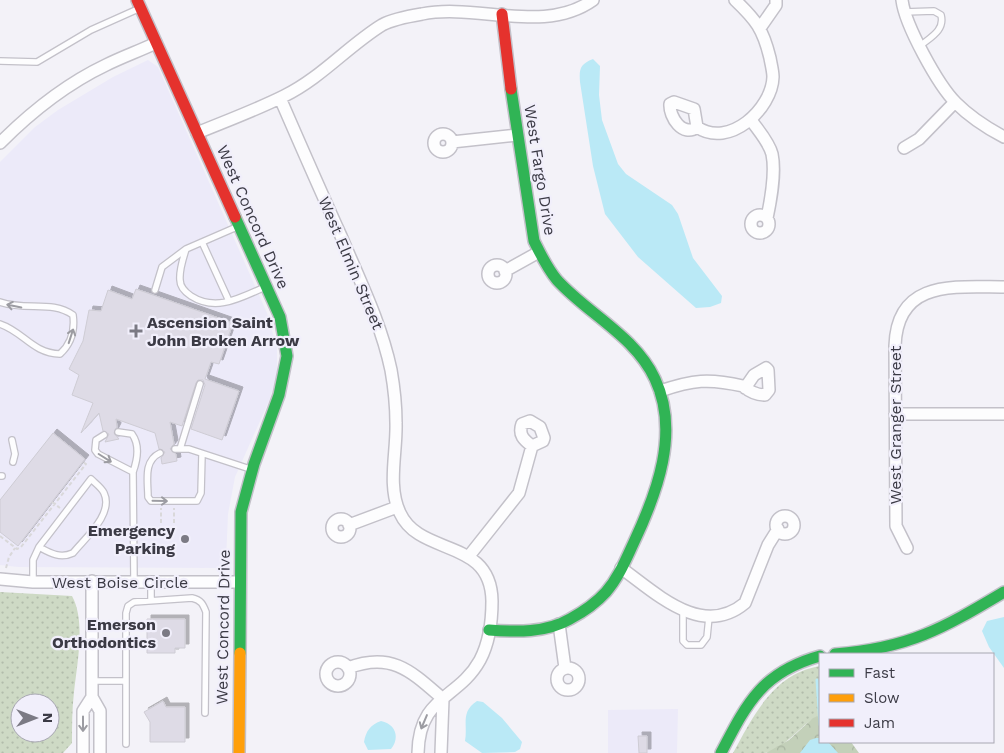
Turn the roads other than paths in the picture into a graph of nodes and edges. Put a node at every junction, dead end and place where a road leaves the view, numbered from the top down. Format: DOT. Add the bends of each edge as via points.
graph roads {
  1 [pos="593,0"];
  2 [pos="735,0"];
  3 [pos="776,0"];
  4 [pos="138,4"];
  5 [pos="451,6"];
  6 [pos="903,6"];
  7 [pos="502,14"];
  8 [pos="760,28"];
  9 [pos="156,43"];
  10 [pos="920,46"];
  11 [pos="0,61"];
  12 [pos="280,98"];
  13 [pos="955,102"];
  14 [pos="751,120"];
  15 [pos="697,127"];
  16 [pos="197,133"];
  17 [pos="517,135"];
  18 [pos="1004,137"];
  19 [pos="452,142"];
  20 [pos="0,143"];
  21 [pos="904,148"];
  22 [pos="767,218"];
  23 [pos="239,226"];
  24 [pos="202,242"];
  25 [pos="186,249"];
  26 [pos="538,252"];
  27 [pos="505,271"];
  28 [pos="266,287"];
  29 [pos="1004,287"];
  30 [pos="154,290"];
  31 [pos="0,302"];
  32 [pos="229,302"];
  33 [pos="0,324"];
  34 [pos="200,384"];
  35 [pos="745,388"];
  36 [pos="660,391"];
  37 [pos="895,414"];
  38 [pos="1004,414"];
  39 [pos="118,432"];
  40 [pos="104,435"];
  41 [pos="12,440"];
  42 [pos="532,446"];
  43 [pos="160,453"];
  44 [pos="202,454"];
  45 [pos="13,462"];
  46 [pos="252,470"];
  47 [pos="133,472"];
  48 [pos="397,507"];
  49 [pos="349,525"];
  50 [pos="778,529"];
  51 [pos="39,547"];
  52 [pos="907,548"];
  53 [pos="469,556"];
  54 [pos="621,568"];
  55 [pos="0,579"];
  56 [pos="92,581"];
  57 [pos="134,581"];
  58 [pos="151,581"];
  59 [pos="33,582"];
  60 [pos="240,582"];
  61 [pos="1004,592"];
  62 [pos="151,599"];
  63 [pos="683,611"];
  64 [pos="709,617"];
  65 [pos="558,624"];
  66 [pos="490,630"];
  67 [pos="908,642"];
  68 [pos="886,651"];
  69 [pos="852,653"];
  70 [pos="911,653"];
  71 [pos="819,656"];
  72 [pos="348,668"];
  73 [pos="565,668"];
  74 [pos="93,681"];
  75 [pos="126,681"];
  76 [pos="92,697"];
  77 [pos="443,699"];
  78 [pos="205,713"];
  79 [pos="126,744"];
  80 [pos="83,753"];
  81 [pos="100,753"];
  82 [pos="239,753"];
  83 [pos="418,753"];
  84 [pos="441,753"];
  85 [pos="721,753"];
  1 -- 7 [label="street" via="565,13 538,16"];
  2 -- 8 [label="street"];
  3 -- 8 [label="street"];
  4 -- 9 [label="street, West Concord Drive"];
  4 -- 11 [label="lane" via="37,62"];
  5 -- 7 [label="street"];
  5 -- 12 [label="street" via="384,24 331,66"];
  6 -- 10 [label="street"];
  6 -- 10 [label="lane" via="941,15 940,30"];
  7 -- 17 [label="street, West Fargo Drive"];
  8 -- 14 [label="street" via="773,77 769,96"];
  9 -- 16 [label="street, West Concord Drive"];
  9 -- 20 [label="street" via="105,65 70,86 20,123"];
  10 -- 13 [label="street"];
  12 -- 16 [label="street"];
  12 -- 48 [label="street, West Elmin Street" via="380,324 392,372"];
  13 -- 18 [label="street"];
  13 -- 21 [label="street" via="919,139"];
  14 -- 15 [label="street" via="726,132 709,133"];
  14 -- 22 [label="street" via="772,154"];
  16 -- 23 [label="street, West Concord Drive"];
  17 -- 19 [label="street"];
  17 -- 26 [label="street, West Fargo Drive" via="533,239"];
  23 -- 24 [label="lane"];
  23 -- 28 [label="street, West Concord Drive"];
  24 -- 25 [label="lane"];
  24 -- 32 [label="lane"];
  25 -- 30 [label="lane" via="162,267"];
  25 -- 32 [label="lane" via="180,282 184,291 210,304"];
  26 -- 27 [label="street"];
  26 -- 36 [label="street, West Fargo Drive" via="563,286 636,349"];
  28 -- 32 [label="lane"];
  28 -- 46 [label="street, West Concord Drive" via="280,317 286,356 280,395"];
  29 -- 37 [label="street, West Granger Street" via="935,290 911,303 896,330"];
  33 -- 31 [label="lane, one-way" via="18,332 36,348 60,354 71,340 74,326 73,315 64,309 15,307"];
  34 -- 44 [label="lane" via="178,449"];
  35 -- 36 [label="street" via="705,380 690,381"];
  36 -- 54 [label="street, West Fargo Drive" via="666,424 662,466 647,516"];
  37 -- 38 [label="street"];
  37 -- 52 [label="street, West Granger Street" via="896,526"];
  39 -- 47 [label="lane" via="127,432 136,439"];
  40 -- 47 [label="lane, one-way" via="96,440 98,454"];
  41 -- 45 [label="lane"];
  42 -- 53 [label="street" via="520,493"];
  43 -- 44 [label="lane, one-way" via="152,456 148,465 148,497 151,501 197,501 201,493"];
  44 -- 46 [label="lane"];
  46 -- 60 [label="street, West Concord Drive" via="241,512"];
  47 -- 57 [label="lane"];
  48 -- 49 [label="street"];
  48 -- 53 [label="street, West Elmin Street" via="419,534"];
  50 -- 64 [label="street" via="768,545 745,603 740,608"];
  51 -- 51 [label="lane" via="66,512 91,479 104,492 107,504 101,519 73,553 56,556"];
  51 -- 59 [label="lane" via="33,560"];
  53 -- 66 [label="street, West Elmin Street" via="480,565 490,585"];
  54 -- 63 [label="street"];
  54 -- 65 [label="street, West Fargo Drive" via="607,591"];
  55 -- 59 [label="street, West Boise Circle"];
  56 -- 57 [label="street, West Boise Circle"];
  56 -- 59 [label="street, West Boise Circle"];
  56 -- 74 [label="street"];
  57 -- 58 [label="street, West Boise Circle"];
  58 -- 60 [label="street, West Boise Circle"];
  58 -- 62 [label="lane"];
  60 -- 82 [label="street, West Concord Drive"];
  61 -- 67 [label="street" via="949,624"];
  62 -- 75 [label="lane" via="128,606"];
  62 -- 78 [label="lane" via="192,598 204,604"];
  63 -- 64 [label="street"];
  63 -- 64 [label="lane" via="683,641 687,644 701,645 707,637"];
  65 -- 66 [label="street, West Fargo Drive" via="518,632"];
  65 -- 73 [label="street"];
  66 -- 77 [label="street, West Elmin Street" via="480,660"];
  67 -- 68 [label="street"];
  67 -- 70 [label="street"];
  68 -- 69 [label="street"];
  71 -- 85 [label="street" via="786,666 769,679 745,709"];
  72 -- 77 [label="street" via="371,661 392,662 413,673"];
  74 -- 75 [label="lane"];
  74 -- 76 [label="street"];
  75 -- 79 [label="lane"];
  76 -- 80 [label="street, one-way" via="83,711"];
  76 -- 81 [label="street" via="100,711"];
  77 -- 83 [label="street, West Elmin Street, one-way" via="429,710 422,725"];
  77 -- 84 [label="street"];
}
